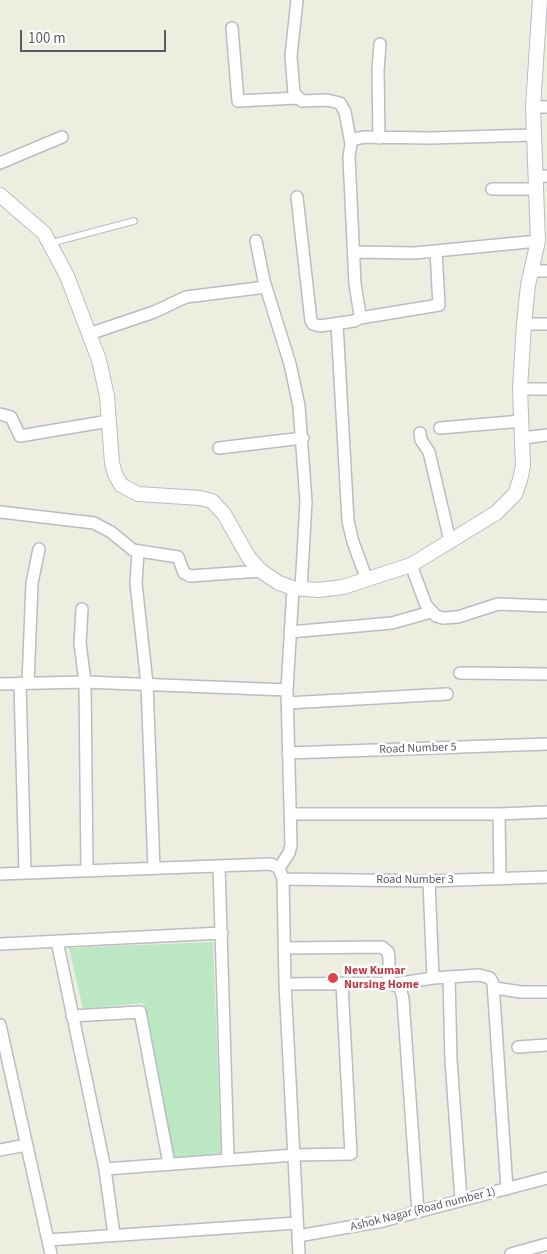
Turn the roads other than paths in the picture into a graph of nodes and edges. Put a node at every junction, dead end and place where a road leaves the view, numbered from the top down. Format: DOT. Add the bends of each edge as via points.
graph roads {
  1 [pos="297,0"];
  2 [pos="540,0"];
  3 [pos="232,28"];
  4 [pos="380,44"];
  5 [pos="297,98"];
  6 [pos="540,107"];
  7 [pos="534,135"];
  8 [pos="62,137"];
  9 [pos="379,138"];
  10 [pos="351,144"];
  11 [pos="0,163"];
  12 [pos="540,181"];
  13 [pos="492,189"];
  14 [pos="0,195"];
  15 [pos="297,197"];
  16 [pos="134,221"];
  17 [pos="256,241"];
  18 [pos="538,241"];
  19 [pos="51,243"];
  20 [pos="436,251"];
  21 [pos="354,252"];
  22 [pos="547,271"];
  23 [pos="532,272"];
  24 [pos="266,287"];
  25 [pos="360,318"];
  26 [pos="337,324"];
  27 [pos="524,324"];
  28 [pos="547,324"];
  29 [pos="89,334"];
  30 [pos="520,388"];
  31 [pos="547,389"];
  32 [pos="0,414"];
  33 [pos="109,421"];
  34 [pos="522,422"];
  35 [pos="440,428"];
  36 [pos="420,433"];
  37 [pos="547,435"];
  38 [pos="303,438"];
  39 [pos="523,438"];
  40 [pos="219,448"];
  41 [pos="0,512"];
  42 [pos="450,541"];
  43 [pos="39,549"];
  44 [pos="138,552"];
  45 [pos="412,565"];
  46 [pos="261,571"];
  47 [pos="367,580"];
  48 [pos="297,589"];
  49 [pos="547,606"];
  50 [pos="82,609"];
  51 [pos="431,612"];
  52 [pos="290,632"];
  53 [pos="460,673"];
  54 [pos="547,674"];
  55 [pos="85,682"];
  56 [pos="24,683"];
  57 [pos="0,684"];
  58 [pos="147,684"];
  59 [pos="287,690"];
  60 [pos="447,694"];
  61 [pos="288,702"];
  62 [pos="547,744"];
  63 [pos="288,753"];
  64 [pos="547,812"];
  65 [pos="290,814"];
  66 [pos="499,814"];
  67 [pos="219,866"];
  68 [pos="154,868"];
  69 [pos="88,870"];
  70 [pos="25,873"];
  71 [pos="281,873"];
  72 [pos="0,874"];
  73 [pos="547,877"];
  74 [pos="500,879"];
  75 [pos="429,881"];
  76 [pos="222,933"];
  77 [pos="56,941"];
  78 [pos="0,944"];
  79 [pos="284,948"];
  80 [pos="449,977"];
  81 [pos="433,978"];
  82 [pos="285,984"];
  83 [pos="342,984"];
  84 [pos="392,984"];
  85 [pos="495,988"];
  86 [pos="547,992"];
  87 [pos="72,1016"];
  88 [pos="0,1025"];
  89 [pos="547,1046"];
  90 [pos="518,1048"];
  91 [pos="5,1074"];
  92 [pos="26,1145"];
  93 [pos="0,1150"];
  94 [pos="295,1155"];
  95 [pos="228,1159"];
  96 [pos="169,1164"];
  97 [pos="104,1169"];
  98 [pos="547,1178"];
  99 [pos="507,1189"];
  100 [pos="462,1200"];
  101 [pos="418,1212"];
  102 [pos="297,1223"];
  103 [pos="114,1235"];
  104 [pos="298,1236"];
  105 [pos="48,1240"];
  106 [pos="547,1244"];
  107 [pos="51,1254"];
  108 [pos="300,1254"];
  109 [pos="511,1254"];
  1 -- 5 [label="street" via="290,56"];
  2 -- 6 [label="street"];
  3 -- 5 [label="street" via="238,101"];
  4 -- 9 [label="street"];
  5 -- 10 [label="street" via="340,103"];
  6 -- 7 [label="street"];
  7 -- 9 [label="street"];
  7 -- 12 [label="street"];
  8 -- 11 [label="street"];
  9 -- 10 [label="street" via="360,138"];
  10 -- 21 [label="street"];
  12 -- 13 [label="street"];
  12 -- 18 [label="street"];
  14 -- 19 [label="street" via="36,225"];
  15 -- 26 [label="street" via="311,321 316,326"];
  16 -- 19 [label="lane"];
  17 -- 24 [label="street"];
  18 -- 20 [label="street"];
  18 -- 23 [label="street"];
  19 -- 29 [label="street"];
  20 -- 21 [label="street"];
  20 -- 25 [label="street" via="439,305"];
  21 -- 25 [label="street"];
  22 -- 23 [label="street"];
  23 -- 27 [label="street"];
  24 -- 29 [label="street" via="186,297 154,312"];
  24 -- 38 [label="street" via="295,384"];
  25 -- 26 [label="street"];
  26 -- 47 [label="street" via="348,521"];
  27 -- 28 [label="street"];
  27 -- 30 [label="street"];
  29 -- 33 [label="street" via="104,379"];
  30 -- 31 [label="street"];
  30 -- 34 [label="street"];
  32 -- 33 [label="street" via="11,417 20,436"];
  33 -- 46 [label="street" via="112,464 121,485 138,494 212,501"];
  34 -- 35 [label="street"];
  34 -- 39 [label="street"];
  36 -- 42 [label="street" via="429,452"];
  37 -- 39 [label="street"];
  38 -- 40 [label="street"];
  38 -- 48 [label="street" via="306,533"];
  39 -- 42 [label="street" via="523,466 515,494 496,513"];
  41 -- 44 [label="street" via="94,523"];
  42 -- 45 [label="street"];
  43 -- 56 [label="street" via="32,583"];
  44 -- 46 [label="street" via="178,557 184,573 190,576"];
  44 -- 58 [label="street" via="136,583"];
  45 -- 47 [label="street"];
  45 -- 51 [label="street" via="420,592"];
  46 -- 48 [label="street" via="279,583"];
  47 -- 48 [label="street" via="344,587"];
  48 -- 52 [label="street"];
  49 -- 51 [label="street" via="498,604 450,618"];
  50 -- 55 [label="street" via="81,657"];
  51 -- 52 [label="street" via="392,623"];
  52 -- 59 [label="street"];
  53 -- 54 [label="street"];
  55 -- 56 [label="street"];
  55 -- 58 [label="street"];
  55 -- 69 [label="street"];
  56 -- 57 [label="street"];
  56 -- 70 [label="street"];
  58 -- 59 [label="street"];
  58 -- 68 [label="street"];
  59 -- 61 [label="street"];
  60 -- 61 [label="street"];
  61 -- 63 [label="street"];
  62 -- 63 [label="street, Road Number 5"];
  63 -- 65 [label="street"];
  64 -- 66 [label="street"];
  65 -- 66 [label="street"];
  65 -- 71 [label="street" via="291,845"];
  66 -- 74 [label="street"];
  67 -- 68 [label="street, Road Number 3"];
  67 -- 71 [label="street, Road Number 3" via="271,864"];
  67 -- 76 [label="street"];
  68 -- 69 [label="street, Road Number 3"];
  69 -- 70 [label="street, Road Number 3"];
  70 -- 72 [label="street, Road Number 3"];
  71 -- 75 [label="street, Road Number 3"];
  71 -- 79 [label="street"];
  73 -- 74 [label="street, Road Number 3"];
  74 -- 75 [label="street, Road Number 3"];
  75 -- 81 [label="street"];
  76 -- 77 [label="street"];
  76 -- 95 [label="street"];
  77 -- 78 [label="street"];
  77 -- 87 [label="street"];
  79 -- 82 [label="street"];
  79 -- 84 [label="street" via="382,947 389,958"];
  80 -- 81 [label="street"];
  80 -- 85 [label="street" via="485,976 490,978"];
  80 -- 100 [label="street" via="450,1060"];
  81 -- 84 [label="street"];
  82 -- 83 [label="street"];
  82 -- 94 [label="street"];
  83 -- 84 [label="street"];
  83 -- 94 [label="street" via="352,1154"];
  84 -- 101 [label="street" via="400,987 403,999"];
  85 -- 86 [label="street"];
  85 -- 99 [label="street"];
  87 -- 96 [label="street" via="140,1012"];
  87 -- 97 [label="street"];
  88 -- 91 [label="street"];
  89 -- 90 [label="street"];
  91 -- 92 [label="street"];
  92 -- 93 [label="street"];
  92 -- 105 [label="street"];
  94 -- 95 [label="street"];
  94 -- 102 [label="street"];
  95 -- 96 [label="street"];
  96 -- 97 [label="street"];
  97 -- 103 [label="street"];
  98 -- 99 [label="street, Ashok Nagar (Road number 1)"];
  99 -- 100 [label="street, Ashok Nagar (Road number 1)"];
  100 -- 101 [label="street, Ashok Nagar (Road number 1)"];
  101 -- 104 [label="street, Ashok Nagar (Road number 1)" via="348,1229"];
  102 -- 103 [label="street"];
  102 -- 104 [label="street"];
  103 -- 105 [label="street"];
  104 -- 108 [label="street"];
  105 -- 107 [label="street"];
  106 -- 109 [label="street"];
}
